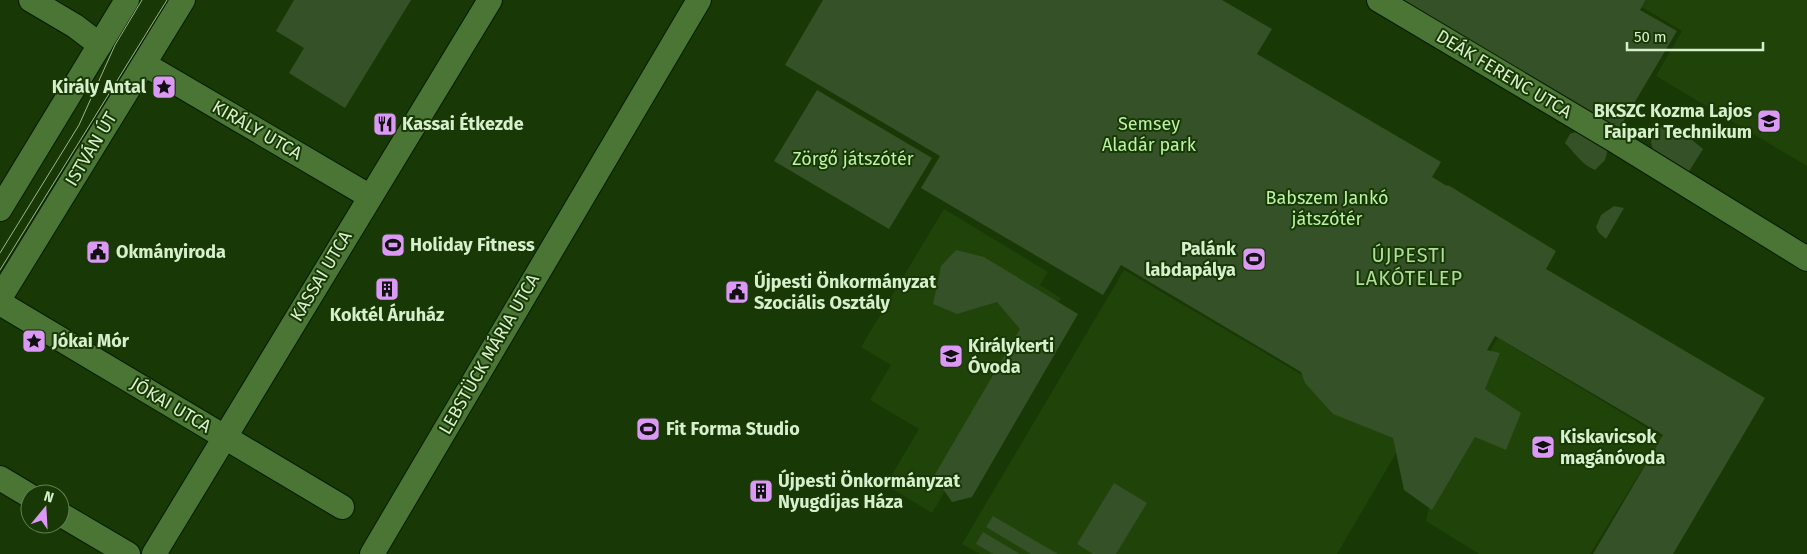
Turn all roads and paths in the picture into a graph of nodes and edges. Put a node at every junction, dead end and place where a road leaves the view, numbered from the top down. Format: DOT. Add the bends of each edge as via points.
graph roads {
  1 [pos="32,0"];
  2 [pos="127,0"];
  3 [pos="183,0"];
  4 [pos="490,0"];
  5 [pos="699,0"];
  6 [pos="1379,0"];
  7 [pos="100,44"];
  8 [pos="144,64"];
  9 [pos="369,196"];
  10 [pos="0,209"];
  11 [pos="1807,259"];
  12 [pos="0,298"];
  13 [pos="0,302"];
  14 [pos="223,436"];
  15 [pos="0,478"];
  16 [pos="20,490"];
  17 [pos="342,507"];
  18 [pos="70,520"];
  19 [pos="128,554"];
  20 [pos="154,554"];
  21 [pos="372,554"];
  1 -- 7 [label="street"];
  2 -- 7 [label="street"];
  3 -- 8 [label="street, ISTVÁN ÚT"];
  4 -- 9 [label="street, KASSAI UTCA"];
  5 -- 21 [label="street, LEBSTÜCK MÁRIA UTCA"];
  6 -- 11 [label="street, DEÁK FERENC UTCA"];
  7 -- 10 [label="street"];
  8 -- 9 [label="street, KIRÁLY UTCA"];
  8 -- 12 [label="street, ISTVÁN ÚT"];
  9 -- 14 [label="street, KASSAI UTCA"];
  13 -- 14 [label="street, JÓKAI UTCA"];
  14 -- 17 [label="street, JÓKAI UTCA"];
  14 -- 20 [label="street, KASSAI UTCA"];
  15 -- 16 [label="street"];
  18 -- 19 [label="street"];
}
